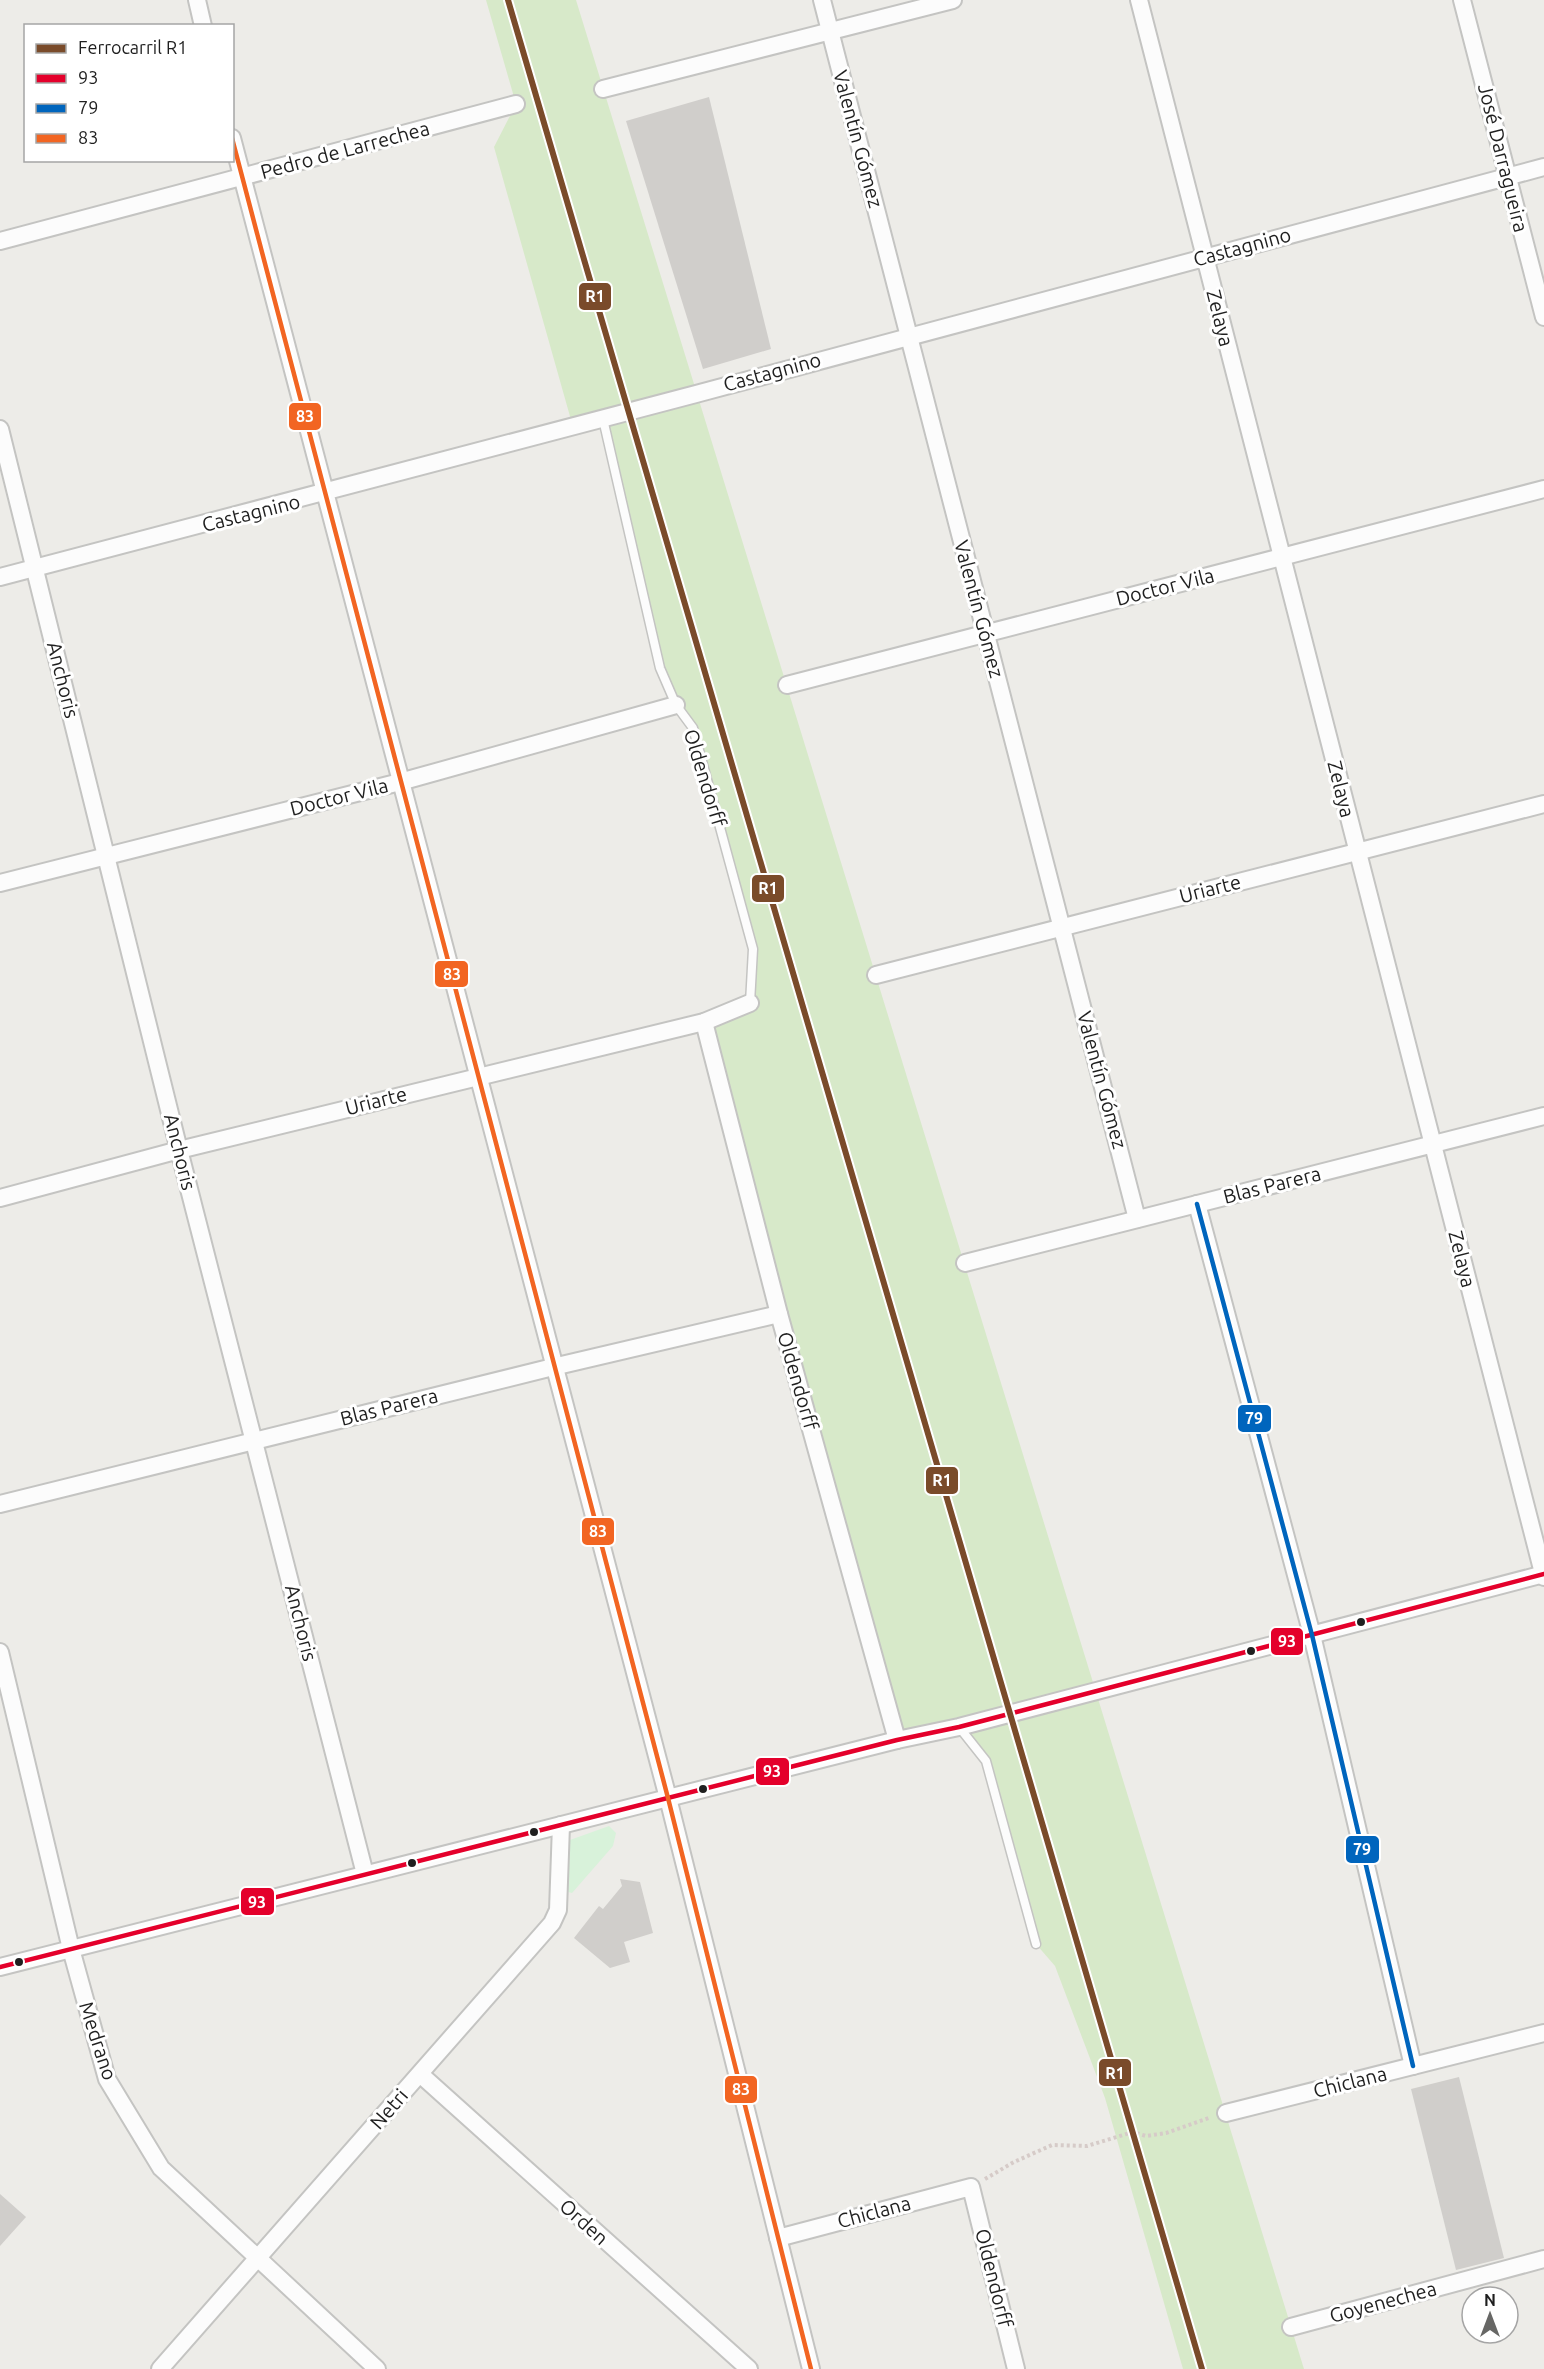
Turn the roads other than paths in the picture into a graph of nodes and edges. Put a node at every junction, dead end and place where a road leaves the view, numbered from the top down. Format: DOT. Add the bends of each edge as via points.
graph roads {
  1 [pos="196,0"];
  2 [pos="822,0"];
  3 [pos="953,0"];
  4 [pos="1138,0"];
  5 [pos="1462,0"];
  6 [pos="202,24"];
  7 [pos="830,32"];
  8 [pos="603,89"];
  9 [pos="516,104"];
  10 [pos="234,145"];
  11 [pos="1544,167"];
  12 [pos="1508,176"];
  13 [pos="243,177"];
  14 [pos="0,241"];
  15 [pos="1204,256"];
  16 [pos="1544,317"];
  17 [pos="909,335"];
  18 [pos="603,419"];
  19 [pos="0,429"];
  20 [pos="1544,489"];
  21 [pos="326,494"];
  22 [pos="1282,557"];
  23 [pos="35,568"];
  24 [pos="0,577"];
  25 [pos="986,633"];
  26 [pos="787,685"];
  27 [pos="676,705"];
  28 [pos="400,782"];
  29 [pos="1544,804"];
  30 [pos="1358,852"];
  31 [pos="107,856"];
  32 [pos="0,883"];
  33 [pos="1062,927"];
  34 [pos="876,975"];
  35 [pos="750,1003"];
  36 [pos="704,1022"];
  37 [pos="477,1076"];
  38 [pos="1544,1116"];
  39 [pos="1433,1144"];
  40 [pos="179,1150"];
  41 [pos="0,1198"];
  42 [pos="1197,1204"];
  43 [pos="1137,1219"];
  44 [pos="965,1263"];
  45 [pos="779,1314"];
  46 [pos="553,1367"];
  47 [pos="254,1440"];
  48 [pos="0,1504"];
  49 [pos="1544,1575"];
  50 [pos="1312,1635"];
  51 [pos="0,1652"];
  52 [pos="959,1727"];
  53 [pos="897,1740"];
  54 [pos="668,1798"];
  55 [pos="561,1825"];
  56 [pos="365,1874"];
  57 [pos="1036,1944"];
  58 [pos="70,1949"];
  59 [pos="0,1967"];
  60 [pos="1544,2033"];
  61 [pos="1413,2066"];
  62 [pos="420,2074"];
  63 [pos="1226,2113"];
  64 [pos="971,2187"];
  65 [pos="777,2238"];
  66 [pos="257,2259"];
  67 [pos="1544,2259"];
  68 [pos="1291,2327"];
  69 [pos="160,2369"];
  70 [pos="377,2369"];
  71 [pos="749,2369"];
  72 [pos="811,2369"];
  73 [pos="1016,2369"];
  1 -- 6 [label="street"];
  2 -- 7 [label="street, Valentín Gómez"];
  3 -- 7 [label="street"];
  4 -- 15 [label="street, Zelaya"];
  5 -- 12 [label="street, José Darragueira"];
  7 -- 8 [label="street"];
  7 -- 17 [label="street, Valentín Gómez"];
  9 -- 13 [label="street, Pedro de Larrechea"];
  10 -- 13 [label="street"];
  11 -- 12 [label="street, Castagnino"];
  12 -- 15 [label="street, Castagnino"];
  12 -- 16 [label="street, José Darragueira"];
  13 -- 14 [label="street, Pedro de Larrechea"];
  13 -- 21 [label="street"];
  15 -- 17 [label="street, Castagnino"];
  15 -- 22 [label="street, Zelaya"];
  17 -- 18 [label="street, Castagnino"];
  17 -- 25 [label="street, Valentín Gómez"];
  18 -- 21 [label="street, Castagnino"];
  18 -- 27 [label="lane, Oldendorff" via="660,668"];
  19 -- 23 [label="street, Anchoris"];
  20 -- 22 [label="street, Doctor Vila"];
  21 -- 23 [label="street, Castagnino"];
  21 -- 28 [label="street"];
  22 -- 25 [label="street, Doctor Vila"];
  22 -- 30 [label="street, Zelaya"];
  23 -- 24 [label="street, Castagnino"];
  23 -- 31 [label="street, Anchoris"];
  25 -- 26 [label="street, Doctor Vila"];
  25 -- 33 [label="street, Valentín Gómez"];
  27 -- 28 [label="street, Doctor Vila"];
  27 -- 35 [label="lane, Oldendorff" via="693,728 753,949"];
  28 -- 31 [label="street, Doctor Vila"];
  28 -- 37 [label="street"];
  29 -- 30 [label="street, Uriarte"];
  30 -- 33 [label="street, Uriarte"];
  30 -- 39 [label="street, Zelaya"];
  31 -- 32 [label="street, Doctor Vila"];
  31 -- 40 [label="street, Anchoris"];
  33 -- 34 [label="street, Uriarte"];
  33 -- 43 [label="street, Valentín Gómez"];
  35 -- 36 [label="street, Uriarte"];
  36 -- 37 [label="street, Uriarte"];
  36 -- 45 [label="street, Oldendorff"];
  37 -- 40 [label="street, Uriarte"];
  37 -- 46 [label="street"];
  38 -- 39 [label="street, Blas Parera"];
  39 -- 42 [label="street, Blas Parera"];
  39 -- 49 [label="street, Zelaya"];
  40 -- 41 [label="street, Uriarte"];
  40 -- 47 [label="street, Anchoris"];
  42 -- 43 [label="street, Blas Parera"];
  42 -- 50 [label="street"];
  43 -- 44 [label="street, Blas Parera"];
  45 -- 46 [label="street, Blas Parera"];
  45 -- 53 [label="street, Oldendorff"];
  46 -- 47 [label="street, Blas Parera"];
  46 -- 54 [label="street"];
  47 -- 48 [label="street, Blas Parera"];
  47 -- 56 [label="street, Anchoris"];
  49 -- 50 [label="street"];
  50 -- 52 [label="street"];
  50 -- 61 [label="street"];
  51 -- 58 [label="street, Medrano"];
  52 -- 53 [label="street"];
  52 -- 57 [label="lane" via="987,1761"];
  53 -- 54 [label="street"];
  54 -- 55 [label="street"];
  54 -- 65 [label="street"];
  55 -- 56 [label="street"];
  55 -- 62 [label="street, Netri" via="558,1910 552,1923"];
  56 -- 58 [label="street"];
  58 -- 59 [label="street"];
  58 -- 66 [label="street, Medrano" via="107,2079 119,2099 161,2168"];
  60 -- 61 [label="street, Chiclana"];
  61 -- 63 [label="street, Chiclana"];
  62 -- 66 [label="street, Netri"];
  62 -- 71 [label="street, Orden"];
  64 -- 65 [label="street, Chiclana"];
  64 -- 73 [label="street, Oldendorff"];
  65 -- 72 [label="street"];
  66 -- 69 [label="street, Netri"];
  66 -- 70 [label="street, Medrano"];
  67 -- 68 [label="street, Goyenechea"];
}
